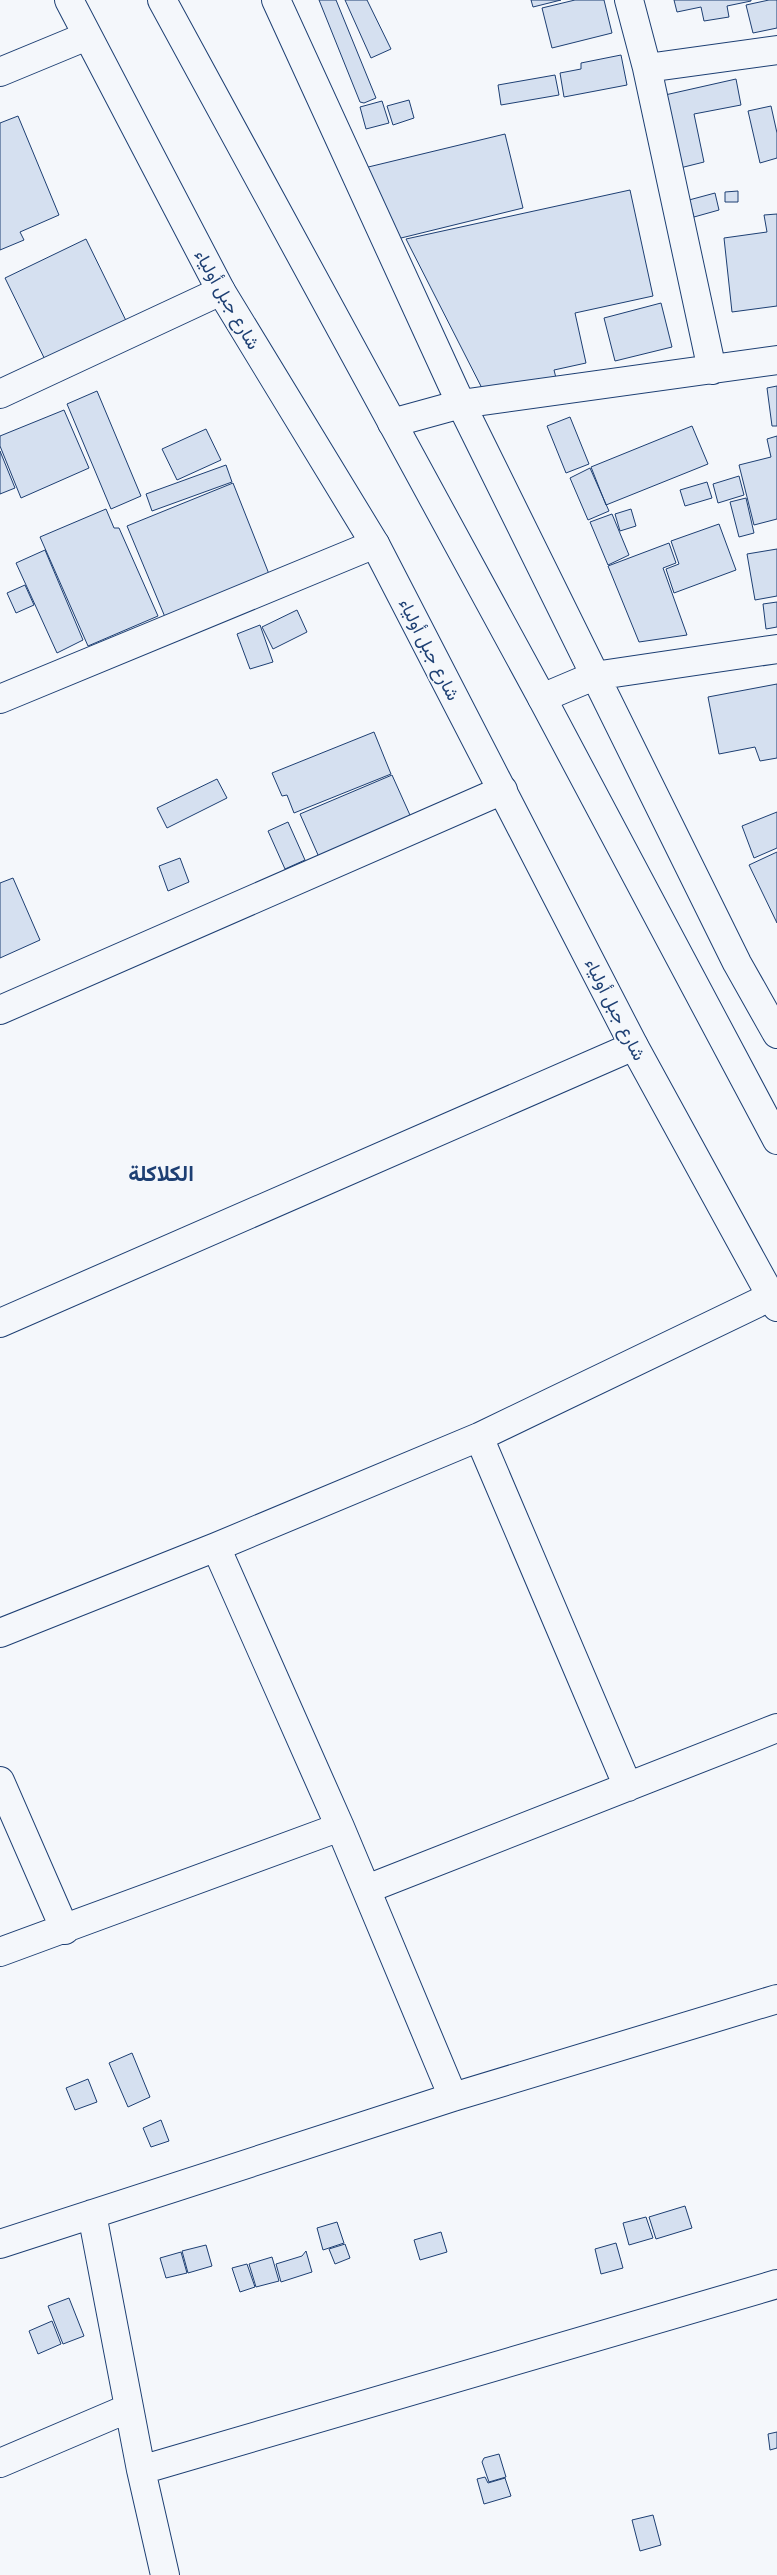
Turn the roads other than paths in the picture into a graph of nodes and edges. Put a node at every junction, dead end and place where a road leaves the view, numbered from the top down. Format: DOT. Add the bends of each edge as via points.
graph roads {
  1 [pos="69,0"];
  2 [pos="162,0"];
  3 [pos="276,0"];
  4 [pos="629,0"];
  5 [pos="87,36"];
  6 [pos="777,50"];
  7 [pos="647,68"];
  8 [pos="0,72"];
  9 [pos="221,290"];
  10 [pos="777,360"];
  11 [pos="712,370"];
  12 [pos="0,394"];
  13 [pos="461,404"];
  14 [pos="392,423"];
  15 [pos="375,544"];
  16 [pos="777,649"];
  17 [pos="594,676"];
  18 [pos="542,698"];
  19 [pos="0,699"];
  20 [pos="503,790"];
  21 [pos="0,1010"];
  22 [pos="777,1034"];
  23 [pos="634,1046"];
  24 [pos="777,1140"];
  25 [pos="774,1301"];
  26 [pos="0,1323"];
  27 [pos="479,1437"];
  28 [pos="216,1547"];
  29 [pos="0,1633"];
  30 [pos="777,1728"];
  31 [pos="0,1782"];
  32 [pos="628,1787"];
  33 [pos="340,1827"];
  34 [pos="367,1889"];
  35 [pos="65,1930"];
  36 [pos="0,1952"];
  37 [pos="777,2000"];
  38 [pos="453,2097"];
  39 [pos="92,2214"];
  40 [pos="0,2244"];
  41 [pos="777,2284"];
  42 [pos="129,2408"];
  43 [pos="0,2463"];
  44 [pos="142,2470"];
  45 [pos="165,2575"];
  1 -- 5 [label="street, شارع جبل أولياء"];
  2 -- 14 [label="street"];
  3 -- 13 [label="street"];
  4 -- 7 [label="street"];
  5 -- 8 [label="street"];
  5 -- 9 [label="street, شارع جبل أولياء"];
  6 -- 7 [label="street"];
  7 -- 11 [label="street"];
  9 -- 12 [label="street"];
  9 -- 15 [label="street, شارع جبل أولياء"];
  10 -- 11 [label="street"];
  11 -- 13 [label="street"];
  13 -- 14 [label="street"];
  13 -- 17 [label="street"];
  14 -- 18 [label="street"];
  15 -- 19 [label="street"];
  15 -- 20 [label="street, شارع جبل أولياء"];
  16 -- 17 [label="street"];
  17 -- 18 [label="street"];
  17 -- 22 [label="street"];
  18 -- 24 [label="street"];
  20 -- 21 [label="street"];
  20 -- 23 [label="street, شارع جبل أولياء"];
  23 -- 25 [label="street, شارع جبل أولياء"];
  23 -- 26 [label="street"];
  25 -- 27 [label="street"];
  27 -- 28 [label="street"];
  27 -- 32 [label="street"];
  28 -- 29 [label="street"];
  28 -- 33 [label="street"];
  30 -- 32 [label="street"];
  31 -- 35 [label="street"];
  32 -- 34 [label="street"];
  33 -- 34 [label="street"];
  33 -- 35 [label="street"];
  34 -- 38 [label="street"];
  35 -- 36 [label="street"];
  37 -- 38 [label="street"];
  38 -- 39 [label="street"];
  39 -- 40 [label="street"];
  39 -- 42 [label="street"];
  41 -- 44 [label="street"];
  42 -- 43 [label="street"];
  42 -- 44 [label="street"];
  44 -- 45 [label="street"];
}
